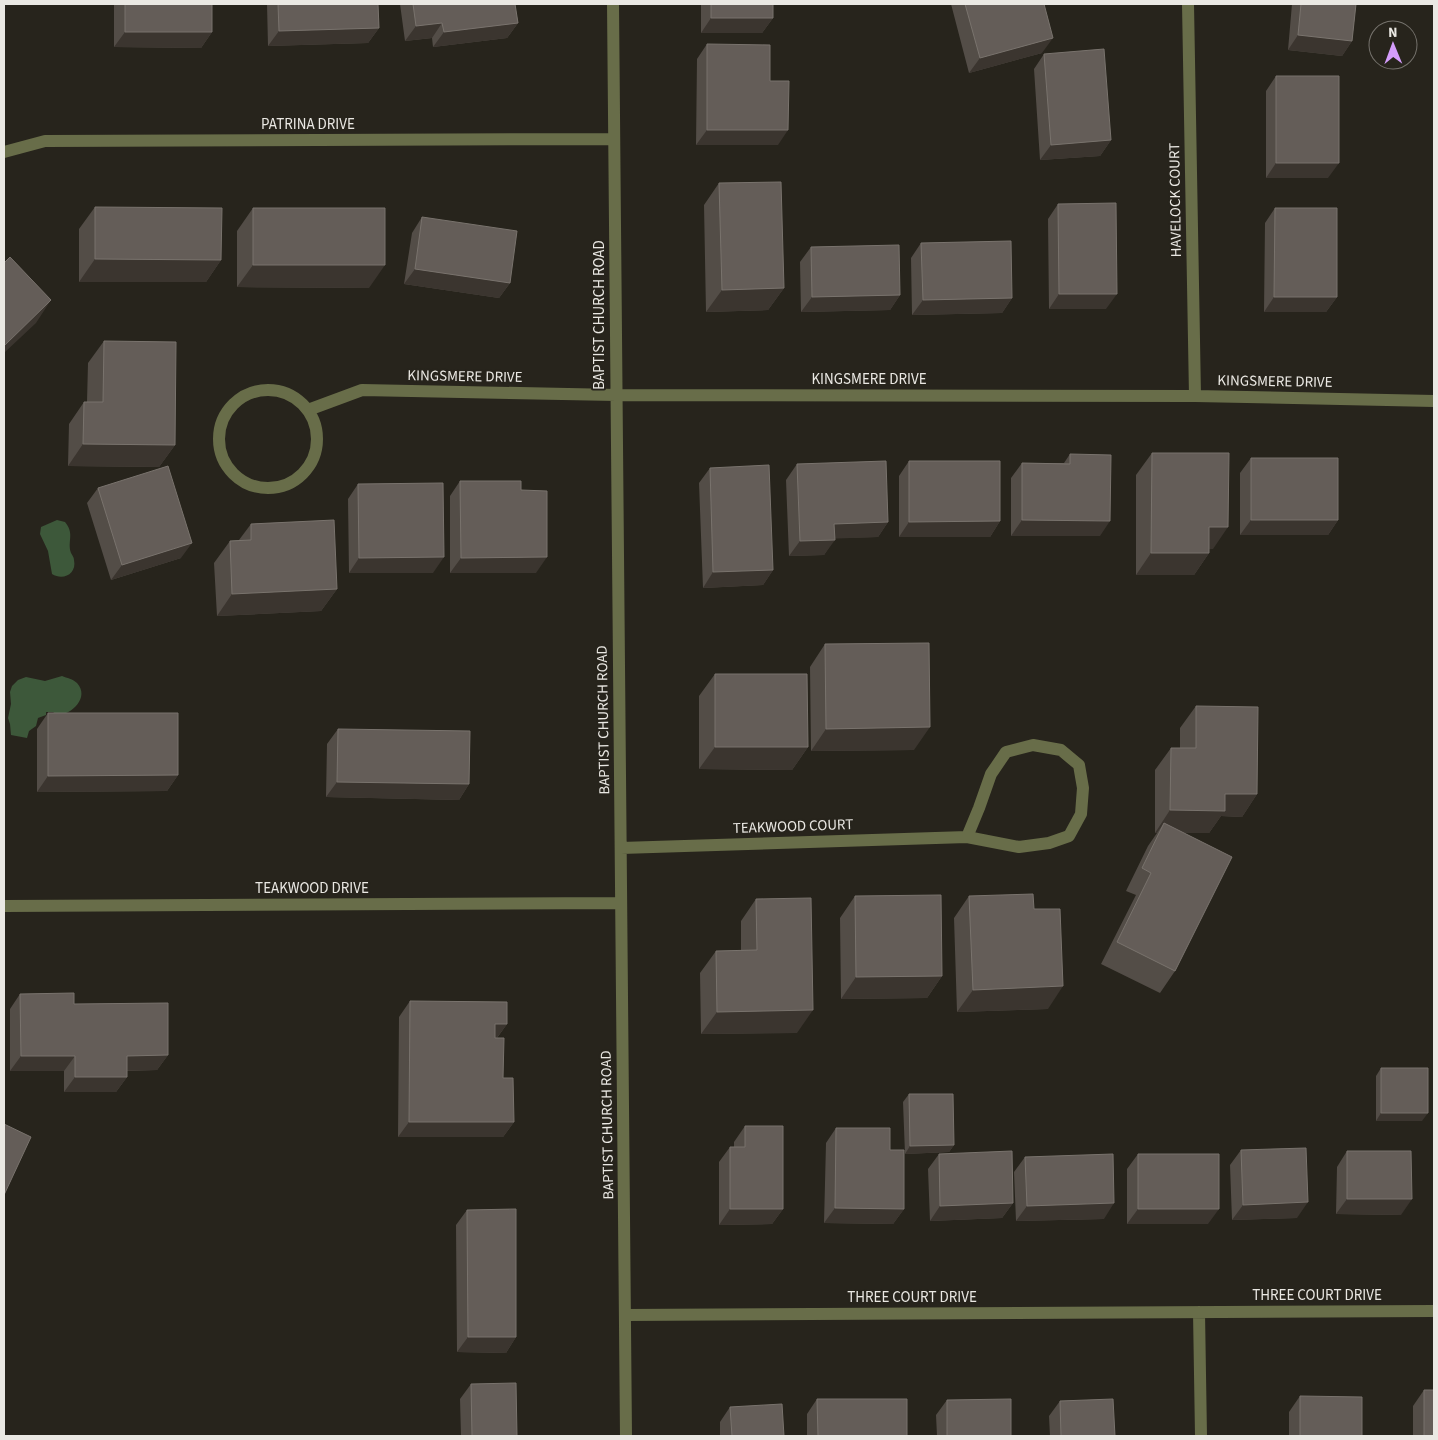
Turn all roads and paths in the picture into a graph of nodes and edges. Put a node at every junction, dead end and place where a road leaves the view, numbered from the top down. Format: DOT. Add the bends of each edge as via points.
graph roads {
  1 [pos="613,4"];
  2 [pos="1188,4"];
  3 [pos="614,139"];
  4 [pos="4,152"];
  5 [pos="616,395"];
  6 [pos="1195,396"];
  7 [pos="1434,401"];
  8 [pos="308,410"];
  9 [pos="967,837"];
  10 [pos="621,848"];
  11 [pos="621,903"];
  12 [pos="4,906"];
  13 [pos="1434,1311"];
  14 [pos="1200,1312"];
  15 [pos="625,1315"];
  16 [pos="626,1436"];
  17 [pos="1201,1436"];
  1 -- 3 [label="street, BAPTIST CHURCH ROAD"];
  2 -- 6 [label="street, HAVELOCK COURT"];
  3 -- 4 [label="street, PATRINA DRIVE" via="45,141"];
  3 -- 5 [label="street, BAPTIST CHURCH ROAD"];
  5 -- 6 [label="street, KINGSMERE DRIVE"];
  5 -- 8 [label="street, KINGSMERE DRIVE" via="362,390"];
  5 -- 10 [label="street, BAPTIST CHURCH ROAD"];
  6 -- 7 [label="street, KINGSMERE DRIVE"];
  8 -- 8 [label="street" via="294,397 276,390 256,391 238,399 225,413 218,432 219,451 227,468 241,482 260,488 279,488 296,479 310,466 317,447 316,428"];
  9 -- 9 [label="street, TEAKWOOD COURT" via="991,774 1006,752 1033,745 1052,748 1061,750 1079,764 1083,788 1081,814 1068,836 1049,843 1019,847"];
  9 -- 10 [label="street, TEAKWOOD COURT"];
  10 -- 11 [label="street, BAPTIST CHURCH ROAD"];
  11 -- 12 [label="street, TEAKWOOD DRIVE"];
  11 -- 15 [label="street, BAPTIST CHURCH ROAD"];
  13 -- 14 [label="street, THREE COURT DRIVE"];
  14 -- 15 [label="street, THREE COURT DRIVE"];
  14 -- 17 [label="street"];
  15 -- 16 [label="street, BAPTIST CHURCH ROAD"];
}
